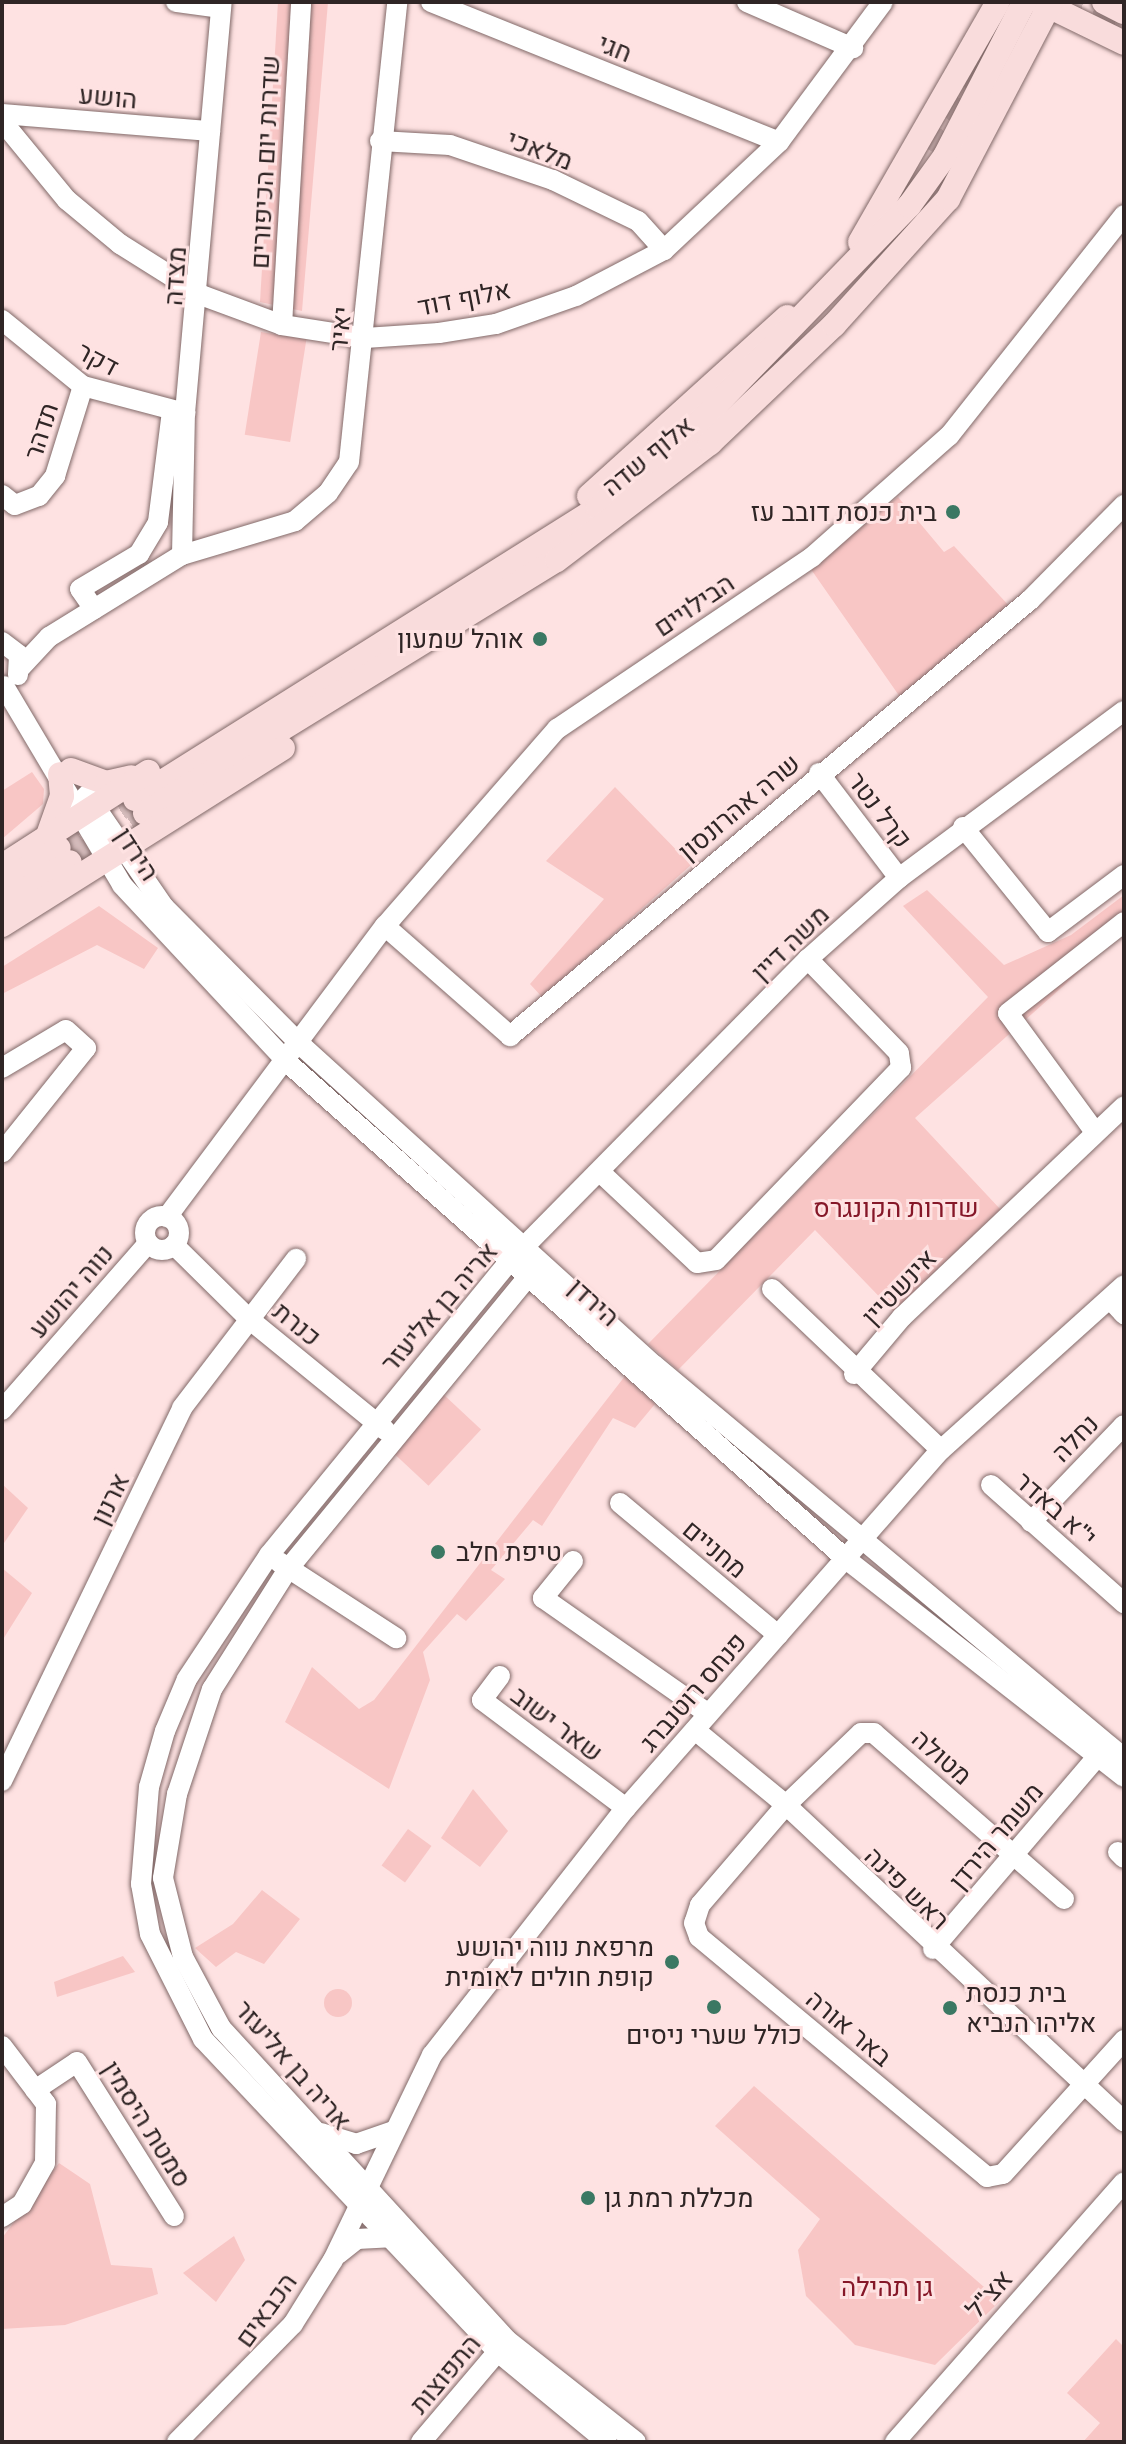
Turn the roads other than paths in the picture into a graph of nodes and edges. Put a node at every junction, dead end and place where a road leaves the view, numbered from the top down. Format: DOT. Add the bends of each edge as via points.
graph roads {
  1 [pos="176,2"];
  2 [pos="301,2"];
  3 [pos="397,2"];
  4 [pos="431,2"];
  5 [pos="747,2"];
  6 [pos="883,2"];
  7 [pos="998,2"];
  8 [pos="1024,2"];
  9 [pos="1104,2"];
  10 [pos="1047,4"];
  11 [pos="222,5"];
  12 [pos="1124,12"];
  13 [pos="1124,43"];
  14 [pos="853,48"];
  15 [pos="2,114"];
  16 [pos="2,121"];
  17 [pos="210,131"];
  18 [pos="380,141"];
  19 [pos="779,142"];
  20 [pos="931,151"];
  21 [pos="1124,215"];
  22 [pos="887,231"];
  23 [pos="664,250"];
  24 [pos="201,295"];
  25 [pos="2,320"];
  26 [pos="282,325"];
  27 [pos="365,338"];
  28 [pos="83,386"];
  29 [pos="179,412"];
  30 [pos="640,488"];
  31 [pos="2,495"];
  32 [pos="1124,505"];
  33 [pos="553,526"];
  34 [pos="182,555"];
  35 [pos="94,609"];
  36 [pos="49,637"];
  37 [pos="5,643"];
  38 [pos="11,679"];
  39 [pos="1124,711"];
  40 [pos="149,771"];
  41 [pos="65,772"];
  42 [pos="819,773"];
  43 [pos="140,806"];
  44 [pos="87,810"];
  45 [pos="963,827"];
  46 [pos="59,848"];
  47 [pos="114,855"];
  48 [pos="2,866"];
  49 [pos="1124,875"];
  50 [pos="899,878"];
  51 [pos="2,884"];
  52 [pos="2,905"];
  53 [pos="1124,922"];
  54 [pos="2,925"];
  55 [pos="385,926"];
  56 [pos="808,959"];
  57 [pos="302,1046"];
  58 [pos="288,1063"];
  59 [pos="2,1068"];
  60 [pos="1124,1106"];
  61 [pos="1095,1132"];
  62 [pos="2,1153"];
  63 [pos="600,1172"];
  64 [pos="167,1217"];
  65 [pos="148,1243"];
  66 [pos="174,1245"];
  67 [pos="516,1255"];
  68 [pos="296,1259"];
  69 [pos="527,1278"];
  70 [pos="772,1289"];
  71 [pos="1119,1299"];
  72 [pos="249,1319"];
  73 [pos="854,1374"];
  74 [pos="2,1410"];
  75 [pos="375,1422"];
  76 [pos="1124,1425"];
  77 [pos="394,1438"];
  78 [pos="941,1450"];
  79 [pos="991,1485"];
  80 [pos="620,1503"];
  81 [pos="1031,1522"];
  82 [pos="861,1543"];
  83 [pos="269,1555"];
  84 [pos="846,1559"];
  85 [pos="573,1561"];
  86 [pos="288,1569"];
  87 [pos="1124,1603"];
  88 [pos="778,1635"];
  89 [pos="396,1638"];
  90 [pos="500,1676"];
  91 [pos="707,1713"];
  92 [pos="695,1730"];
  93 [pos="165,1731"];
  94 [pos="192,1740"];
  95 [pos="1098,1756"];
  96 [pos="1124,1758"];
  97 [pos="1124,1777"];
  98 [pos="2,1781"];
  99 [pos="786,1805"];
  100 [pos="626,1808"];
  101 [pos="1014,1854"];
  102 [pos="1064,1899"];
  103 [pos="933,1949"];
  104 [pos="1124,2040"];
  105 [pos="2,2046"];
  106 [pos="1084,2083"];
  107 [pos="35,2090"];
  108 [pos="1124,2121"];
  109 [pos="310,2127"];
  110 [pos="393,2131"];
  111 [pos="1124,2182"];
  112 [pos="366,2186"];
  113 [pos="358,2206"];
  114 [pos="174,2216"];
  115 [pos="2,2217"];
  116 [pos="390,2237"];
  117 [pos="333,2260"];
  118 [pos="503,2346"];
  119 [pos="177,2442"];
  120 [pos="421,2442"];
  121 [pos="607,2442"];
  122 [pos="636,2442"];
  123 [pos="895,2442"];
  1 -- 11 [label="street"];
  2 -- 26 [label="street, שדרות יום הכיפורים"];
  3 -- 18 [label="street, יאיר"];
  4 -- 19 [label="street, חגי"];
  5 -- 14 [label="street"];
  6 -- 14 [label="street, אלוף דוד"];
  7 -- 33 [label="main road" via="856,247 720,383"];
  8 -- 22 [label="main road, אלוף שדה" via="945,156"];
  9 -- 12 [label="main road"];
  10 -- 13 [label="main road"];
  10 -- 30 [label="main road, אלוף שדה" via="948,199 770,388"];
  11 -- 17 [label="street, מצדה"];
  14 -- 19 [label="street, אלוף דוד"];
  15 -- 17 [label="street, הושע"];
  16 -- 24 [label="street, אלוף דוד" via="67,200 160,273"];
  17 -- 24 [label="street, מצדה"];
  18 -- 23 [label="street, מלאכי" via="450,145 553,180 638,221"];
  18 -- 27 [label="street, יאיר"];
  19 -- 23 [label="street, אלוף דוד"];
  20 -- 22 [label="main road"];
  21 -- 55 [label="street, הבילויים" via="949,436 812,557 565,724"];
  22 -- 30 [label="main road, אלוף שדה"];
  23 -- 27 [label="street, אלוף דוד" via="576,296 496,324"];
  24 -- 26 [label="street, אלוף דוד"];
  24 -- 29 [label="street, מצדה"];
  25 -- 28 [label="street, דקר"];
  26 -- 27 [label="street, אלוף דוד"];
  27 -- 34 [label="street, יאיר" via="355,438 328,493 295,521"];
  28 -- 29 [label="street, דקר"];
  28 -- 31 [label="street, תדהר" via="55,476 39,496 15,505"];
  29 -- 34 [label="street, מצדה"];
  29 -- 35 [label="street, מצדה" via="158,522 139,554 80,589"];
  30 -- 33 [label="main road"];
  30 -- 43 [label="main road, אלוף שדה" via="557,560"];
  30 -- 47 [label="main road" via="586,549"];
  32 -- 42 [label="street, שרה אהרונסון" via="1030,600"];
  33 -- 40 [label="main road"];
  34 -- 35 [label="street, יאיר"];
  35 -- 36 [label="street, יאיר"];
  36 -- 37 [label="street"];
  36 -- 38 [label="street"];
  37 -- 38 [label="street, הירדן"];
  38 -- 41 [label="street, הירדן"];
  39 -- 45 [label="street, משה דיין"];
  40 -- 41 [label="main road" via="106,783"];
  40 -- 44 [label="main road"];
  41 -- 44 [label="street, הירדן"];
  41 -- 46 [label="main road"];
  42 -- 50 [label="street, קרל נטר"];
  42 -- 55 [label="street, שרה אהרונסון" via="510,1036"];
  44 -- 46 [label="main road"];
  44 -- 47 [label="street, הירדן"];
  45 -- 49 [label="street" via="1048,932"];
  45 -- 50 [label="street, משה דיין"];
  46 -- 48 [label="main road"];
  46 -- 51 [label="main road"];
  46 -- 52 [label="main road"];
  47 -- 54 [label="main road"];
  47 -- 57 [label="street, הירדן"];
  47 -- 58 [label="street, הירדן" via="178,949"];
  50 -- 56 [label="street, משה דיין"];
  53 -- 61 [label="street" via="1008,1013"];
  55 -- 57 [label="street, הבילויים"];
  56 -- 63 [label="street, משה דיין"];
  56 -- 63 [label="street" via="899,1053 901,1068 716,1260 697,1263"];
  57 -- 58 [label="street"];
  57 -- 67 [label="street, הירדן"];
  58 -- 64 [label="street"];
  58 -- 67 [label="street, הירדן"];
  59 -- 62 [label="street" via="66,1030 86,1048"];
  60 -- 61 [label="street, אינשטיין"];
  61 -- 73 [label="street, אינשטיין" via="902,1317"];
  63 -- 67 [label="street, משה דיין"];
  64 -- 65 [label="street" via="149,1223"];
  64 -- 66 [label="street" via="178,1229"];
  65 -- 66 [label="street" via="158,1249"];
  65 -- 74 [label="street, נווה יהושע"];
  66 -- 72 [label="street, כנרת"];
  67 -- 69 [label="street, אריה בן אליעזר"];
  67 -- 75 [label="street, אריה בן אליעזר"];
  67 -- 82 [label="street, הירדן"];
  68 -- 72 [label="street, ארנון"];
  69 -- 77 [label="street, אריה בן אליעזר"];
  69 -- 84 [label="street, הירדן"];
  70 -- 73 [label="street"];
  71 -- 78 [label="street, פנחס רוטנברג"];
  72 -- 75 [label="street, כנרת"];
  72 -- 98 [label="street, ארנון" via="182,1408"];
  73 -- 78 [label="street"];
  75 -- 77 [label="street, כנרת"];
  75 -- 83 [label="street, אריה בן אליעזר"];
  76 -- 81 [label="street, נחלה"];
  77 -- 86 [label="street, אריה בן אליעזר"];
  78 -- 82 [label="street, פנחס רוטנברג"];
  79 -- 81 [label="street, י\"א באדר"];
  80 -- 88 [label="street, מחניים"];
  81 -- 87 [label="street, י\"א באדר"];
  82 -- 84 [label="street, פנחס רוטנברג"];
  82 -- 96 [label="street, הירדן"];
  83 -- 86 [label="street"];
  83 -- 93 [label="street, אריה בן אליעזר" via="187,1679"];
  84 -- 88 [label="street, פנחס רוטנברג"];
  84 -- 95 [label="street, הירדן"];
  85 -- 91 [label="street" via="543,1598"];
  86 -- 89 [label="street"];
  86 -- 94 [label="street, אריה בן אליעזר" via="212,1689"];
  88 -- 91 [label="street, פנחס רוטנברג"];
  90 -- 100 [label="street, שאר ישוב" via="482,1700"];
  91 -- 92 [label="street, פנחס רוטנברג"];
  92 -- 99 [label="street, ראש פינה"];
  92 -- 100 [label="street, פנחס רוטנברג"];
  93 -- 94 [label="street"];
  93 -- 113 [label="street, אריה בן אליעזר" via="142,1839 150,1934 203,2039"];
  94 -- 109 [label="street, אריה בן אליעזר" via="163,1878 172,1926 221,2028"];
  95 -- 97 [label="street, הירדן"];
  95 -- 101 [label="street, משמר הירדן"];
  99 -- 101 [label="street, מטולה" via="848,1738 874,1733"];
  99 -- 103 [label="street, ראש פינה"];
  99 -- 106 [label="street, באר אורה" via="700,1905 699,1937 987,2177 1003,2174"];
  100 -- 110 [label="street, פנחס רוטנברג" via="432,2055"];
  101 -- 102 [label="street, מטולה"];
  101 -- 103 [label="street, משמר הירדן"];
  103 -- 106 [label="street, ראש פינה"];
  104 -- 106 [label="street"];
  105 -- 107 [label="street"];
  106 -- 108 [label="street, ראש פינה"];
  107 -- 114 [label="street, סמטת היסמין" via="77,2062"];
  107 -- 115 [label="street" via="46,2104 45,2163 22,2204"];
  109 -- 110 [label="street" via="356,2144"];
  109 -- 112 [label="street, אריה בן אליעזר"];
  110 -- 112 [label="street, פנחס רוטנברג"];
  111 -- 123 [label="street, אצ\"ל"];
  112 -- 113 [label="street, הכבאים"];
  112 -- 118 [label="street, אריה בן אליעזר"];
  113 -- 116 [label="street, אריה בן אליעזר"];
  113 -- 117 [label="street, הכבאים"];
  116 -- 117 [label="street" via="357,2239"];
  116 -- 118 [label="street, אריה בן אליעזר"];
  117 -- 119 [label="street, הכבאים" via="258,2366"];
  118 -- 120 [label="street, התפוצות"];
  118 -- 121 [label="street, אריה בן אליעזר"];
  118 -- 122 [label="street, אריה בן אליעזר"];
}
